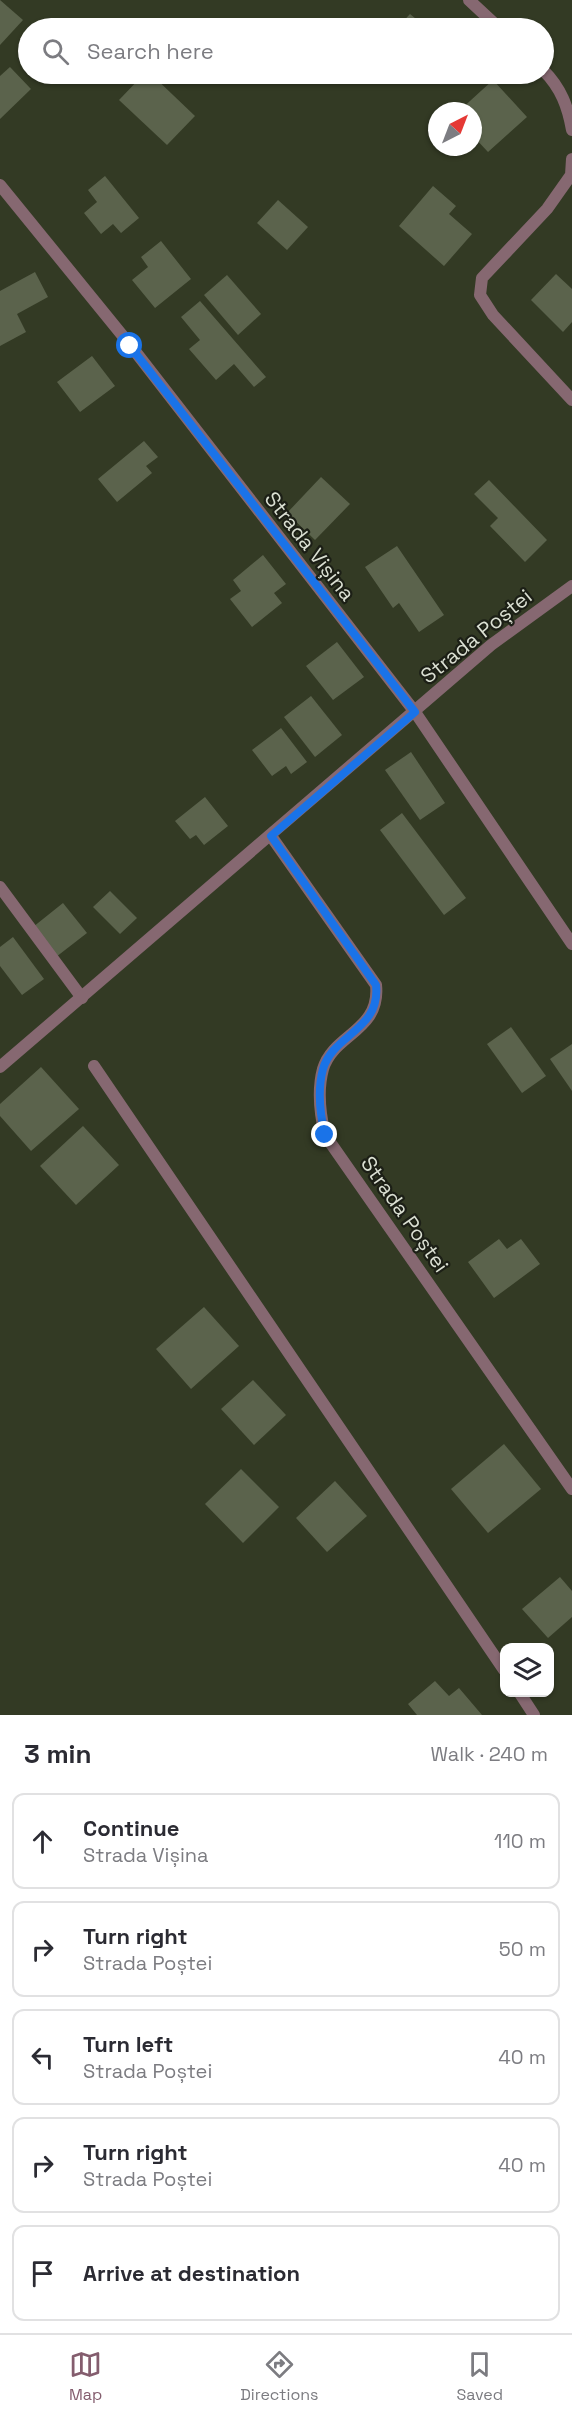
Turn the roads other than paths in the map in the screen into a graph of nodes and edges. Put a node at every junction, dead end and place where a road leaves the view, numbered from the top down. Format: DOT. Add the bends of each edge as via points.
graph roads {
  1 [pos="469,0"];
  2 [pos="488,18"];
  3 [pos="554,82"];
  4 [pos="572,130"];
  5 [pos="572,159"];
  6 [pos="0,185"];
  7 [pos="572,400"];
  8 [pos="572,586"];
  9 [pos="415,712"];
  10 [pos="271,836"];
  11 [pos="0,886"];
  12 [pos="572,944"];
  13 [pos="82,998"];
  14 [pos="94,1066"];
  15 [pos="0,1067"];
  16 [pos="572,1489"];
  17 [pos="500,1664"];
  18 [pos="522,1697"];
  19 [pos="534,1715"];
  1 -- 2 [label="street"];
  3 -- 4 [label="street" via="568,106"];
  5 -- 7 [label="street" via="571,175 547,209 482,278 480,295 493,315"];
  6 -- 9 [label="street, Strada Vișina" via="138,355"];
  8 -- 9 [label="street, Strada Poștei" via="491,645"];
  9 -- 10 [label="street, Strada Poștei"];
  9 -- 12 [label="street, Strada Vișina"];
  10 -- 13 [label="street, Strada Poștei"];
  10 -- 16 [label="street, Strada Poștei" via="376,985 375,1009 329,1057 323,1069 319,1112 325,1135"];
  11 -- 13 [label="street"];
  13 -- 15 [label="street, Strada Poștei"];
  14 -- 17 [label="street"];
  18 -- 19 [label="street"];
}
